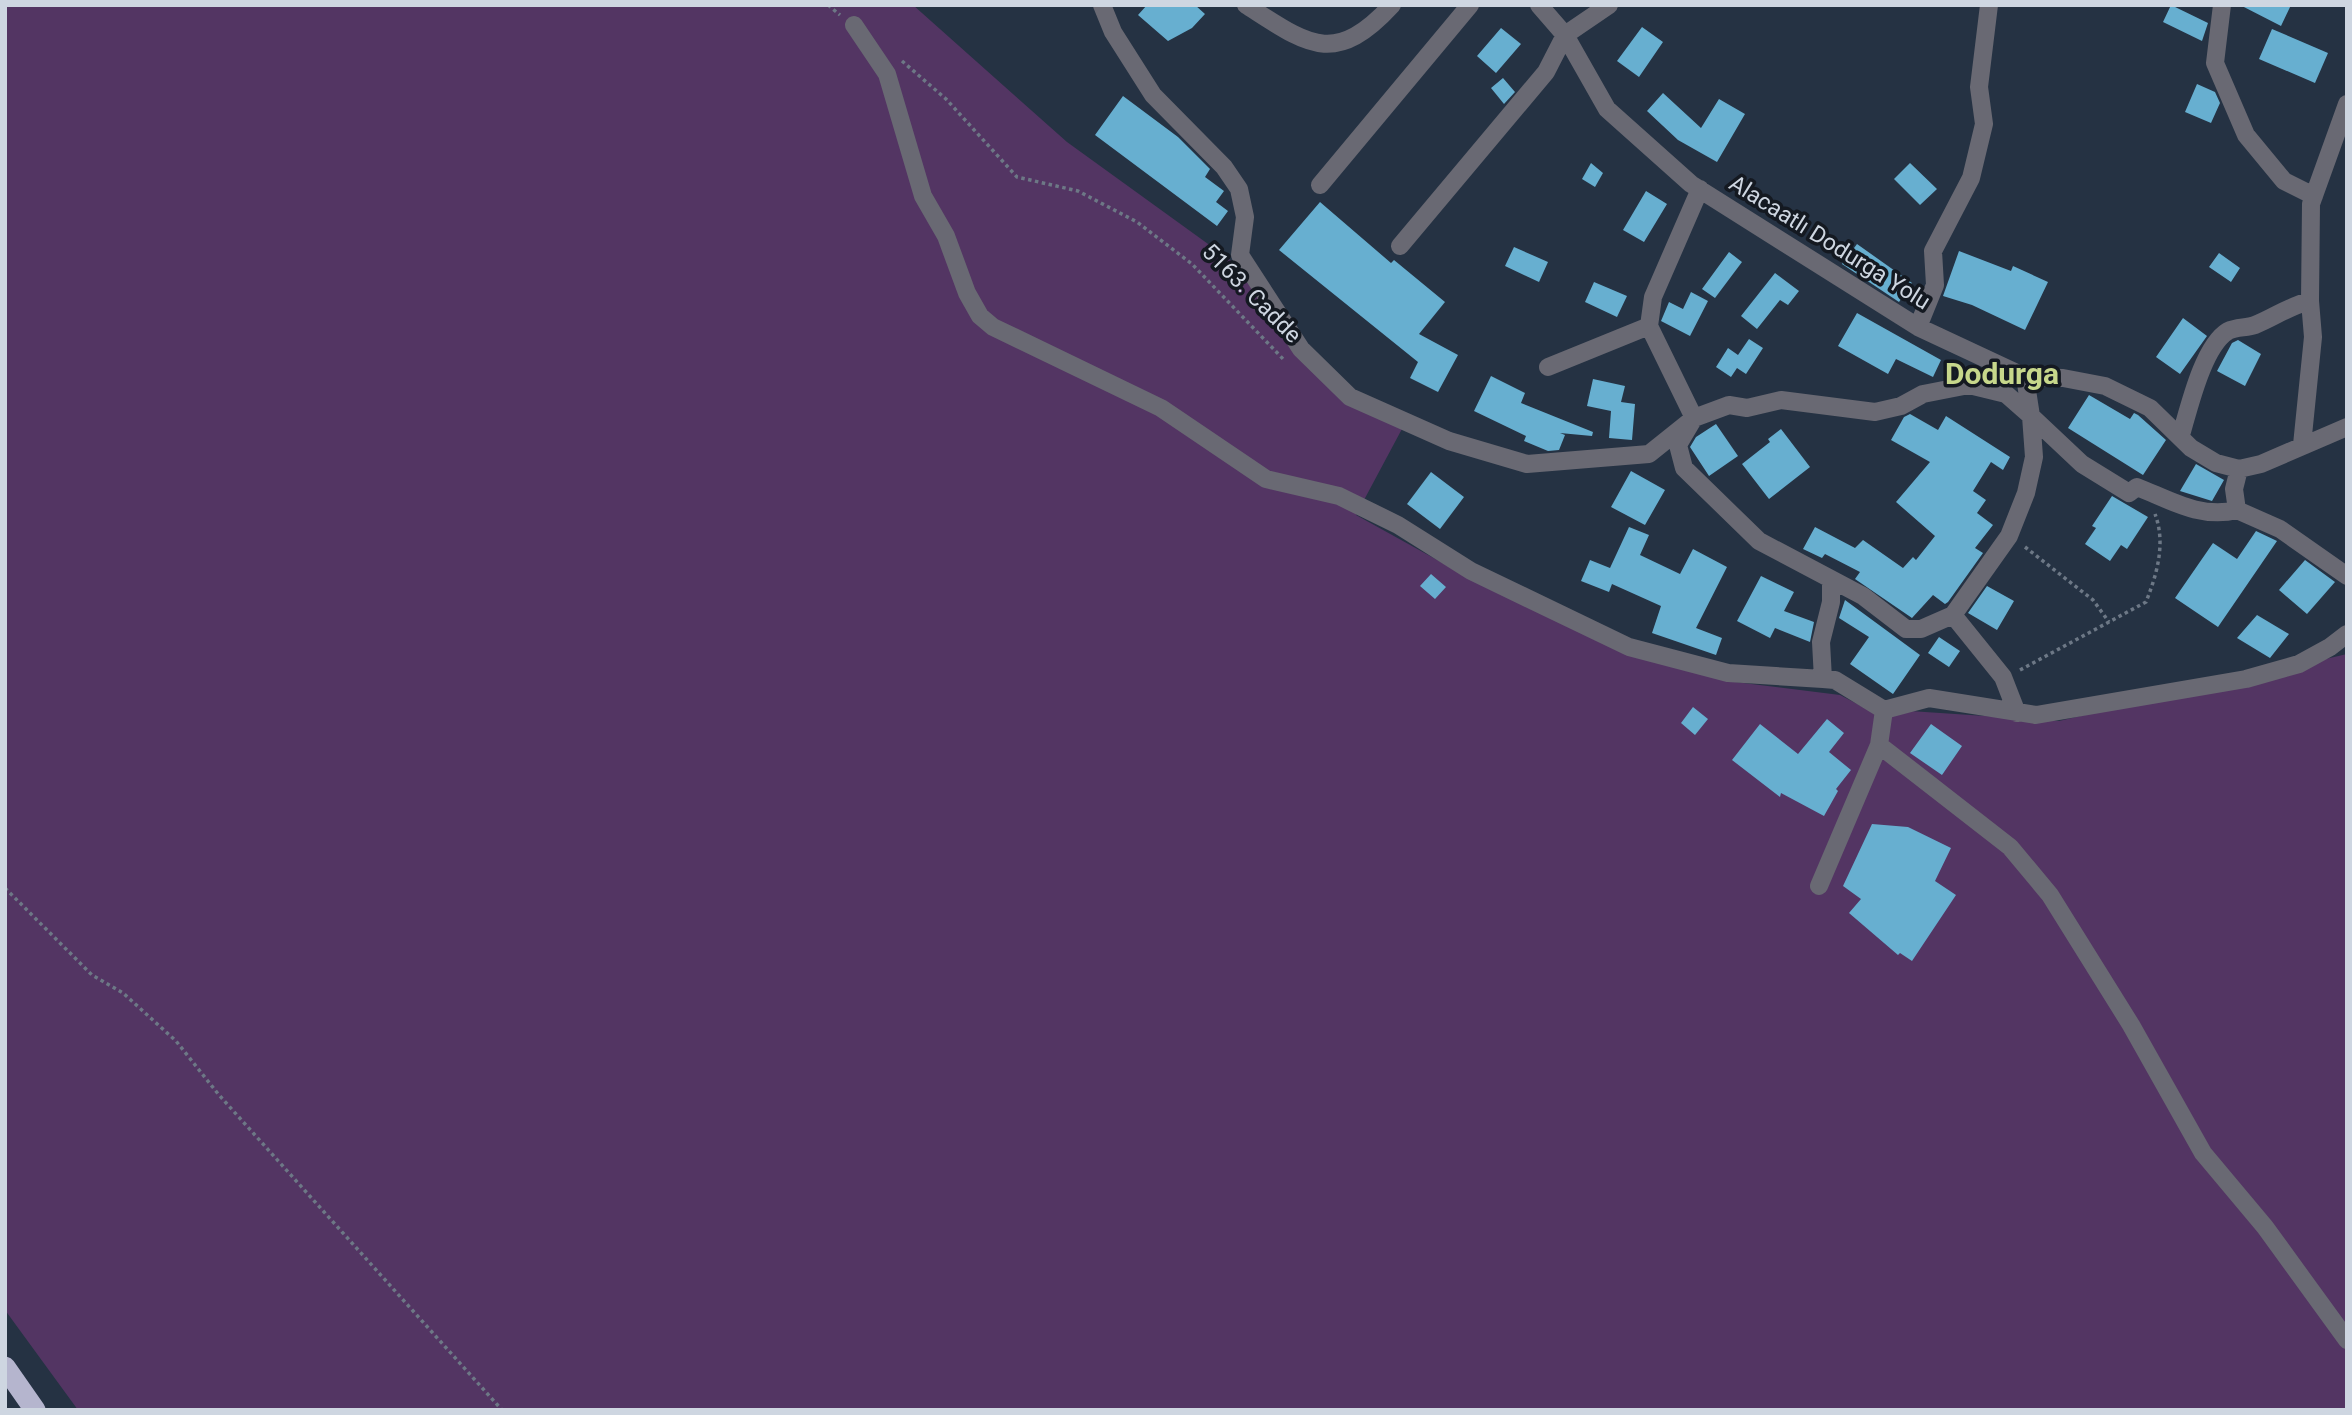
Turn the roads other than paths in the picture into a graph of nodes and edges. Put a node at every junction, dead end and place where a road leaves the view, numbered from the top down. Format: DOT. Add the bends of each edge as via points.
graph roads {
  1 [pos="1102,5"];
  2 [pos="1246,5"];
  3 [pos="1392,5"];
  4 [pos="1470,5"];
  5 [pos="1539,5"];
  6 [pos="1609,5"];
  7 [pos="1989,5"];
  8 [pos="2222,5"];
  9 [pos="854,25"];
  10 [pos="1565,35"];
  11 [pos="2347,104"];
  12 [pos="1320,185"];
  13 [pos="1700,189"];
  14 [pos="2314,196"];
  15 [pos="1400,246"];
  16 [pos="2310,301"];
  17 [pos="1649,326"];
  18 [pos="1918,327"];
  19 [pos="1548,367"];
  20 [pos="2025,377"];
  21 [pos="2031,416"];
  22 [pos="1694,418"];
  23 [pos="2347,427"];
  24 [pos="2181,435"];
  25 [pos="2302,445"];
  26 [pos="2239,469"];
  27 [pos="2237,510"];
  28 [pos="2347,576"];
  29 [pos="1831,582"];
  30 [pos="1953,615"];
  31 [pos="2347,634"];
  32 [pos="1823,679"];
  33 [pos="1884,710"];
  34 [pos="2017,713"];
  35 [pos="1880,745"];
  36 [pos="1819,886"];
  37 [pos="2347,1340"];
  38 [pos="5,1367"];
  39 [pos="35,1410"];
  1 -- 22 [label="street" via="1153,95 1224,167 1239,189 1245,217 1240,255 1254,279 1301,349 1350,397 1449,441 1527,464 1649,454"];
  2 -- 3 [label="street" via="1303,41 1343,45"];
  4 -- 12 [label="street"];
  5 -- 10 [label="street, Alacaatlı Dodurga Yolu"];
  6 -- 10 [label="street"];
  7 -- 18 [label="street" via="1979,87 1984,124 1971,178 1933,251 1935,285"];
  8 -- 14 [label="street" via="2215,63 2246,135 2284,181"];
  9 -- 32 [label="street" via="887,74 923,197 946,236 967,293 980,316 993,327 1161,408 1266,479 1339,496 1398,525 1471,571 1629,647 1728,673"];
  10 -- 13 [label="street, Alacaatlı Dodurga Yolu" via="1607,109"];
  10 -- 15 [label="street" via="1546,72"];
  11 -- 14 [label="street"];
  13 -- 17 [label="street" via="1653,298"];
  13 -- 18 [label="street, Alacaatlı Dodurga Yolu"];
  14 -- 16 [label="street"];
  16 -- 24 [label="street" via="2230,330 2218,341 2196,385"];
  16 -- 25 [label="street" via="2313,337"];
  17 -- 19 [label="street"];
  17 -- 22 [label="street"];
  18 -- 20 [label="street, Alacaatlı Dodurga Yolu"];
  20 -- 21 [label="street"];
  20 -- 24 [label="street, Alacaatlı Dodurga Yolu" via="2105,386 2150,408"];
  21 -- 22 [label="street" via="2006,394 1969,385 1923,394 1901,406 1875,412 1781,400 1747,408 1729,405"];
  21 -- 27 [label="street" via="2082,464 2129,493 2137,486 2198,512"];
  21 -- 30 [label="street" via="2034,457 2026,493 2009,536"];
  22 -- 29 [label="street" via="1678,445 1684,468 1759,541"];
  23 -- 25 [label="street"];
  24 -- 26 [label="street, Alacaatlı Dodurga Yolu" via="2208,458"];
  25 -- 26 [label="street" via="2262,464"];
  26 -- 27 [label="street" via="2234,489"];
  27 -- 28 [label="street" via="2280,528"];
  29 -- 30 [label="street" via="1863,597 1906,629 1922,629"];
  29 -- 32 [label="street" via="1821,642"];
  30 -- 34 [label="street" via="2003,677"];
  31 -- 34 [label="street" via="2299,664 2246,679 2036,715"];
  32 -- 33 [label="street" via="1835,680"];
  33 -- 34 [label="street" via="1929,698"];
  33 -- 35 [label="street"];
  35 -- 36 [label="street"];
  35 -- 37 [label="street" via="2010,847 2050,895 2203,1153 2265,1227"];
  38 -- 39 [label="highway"];
}
